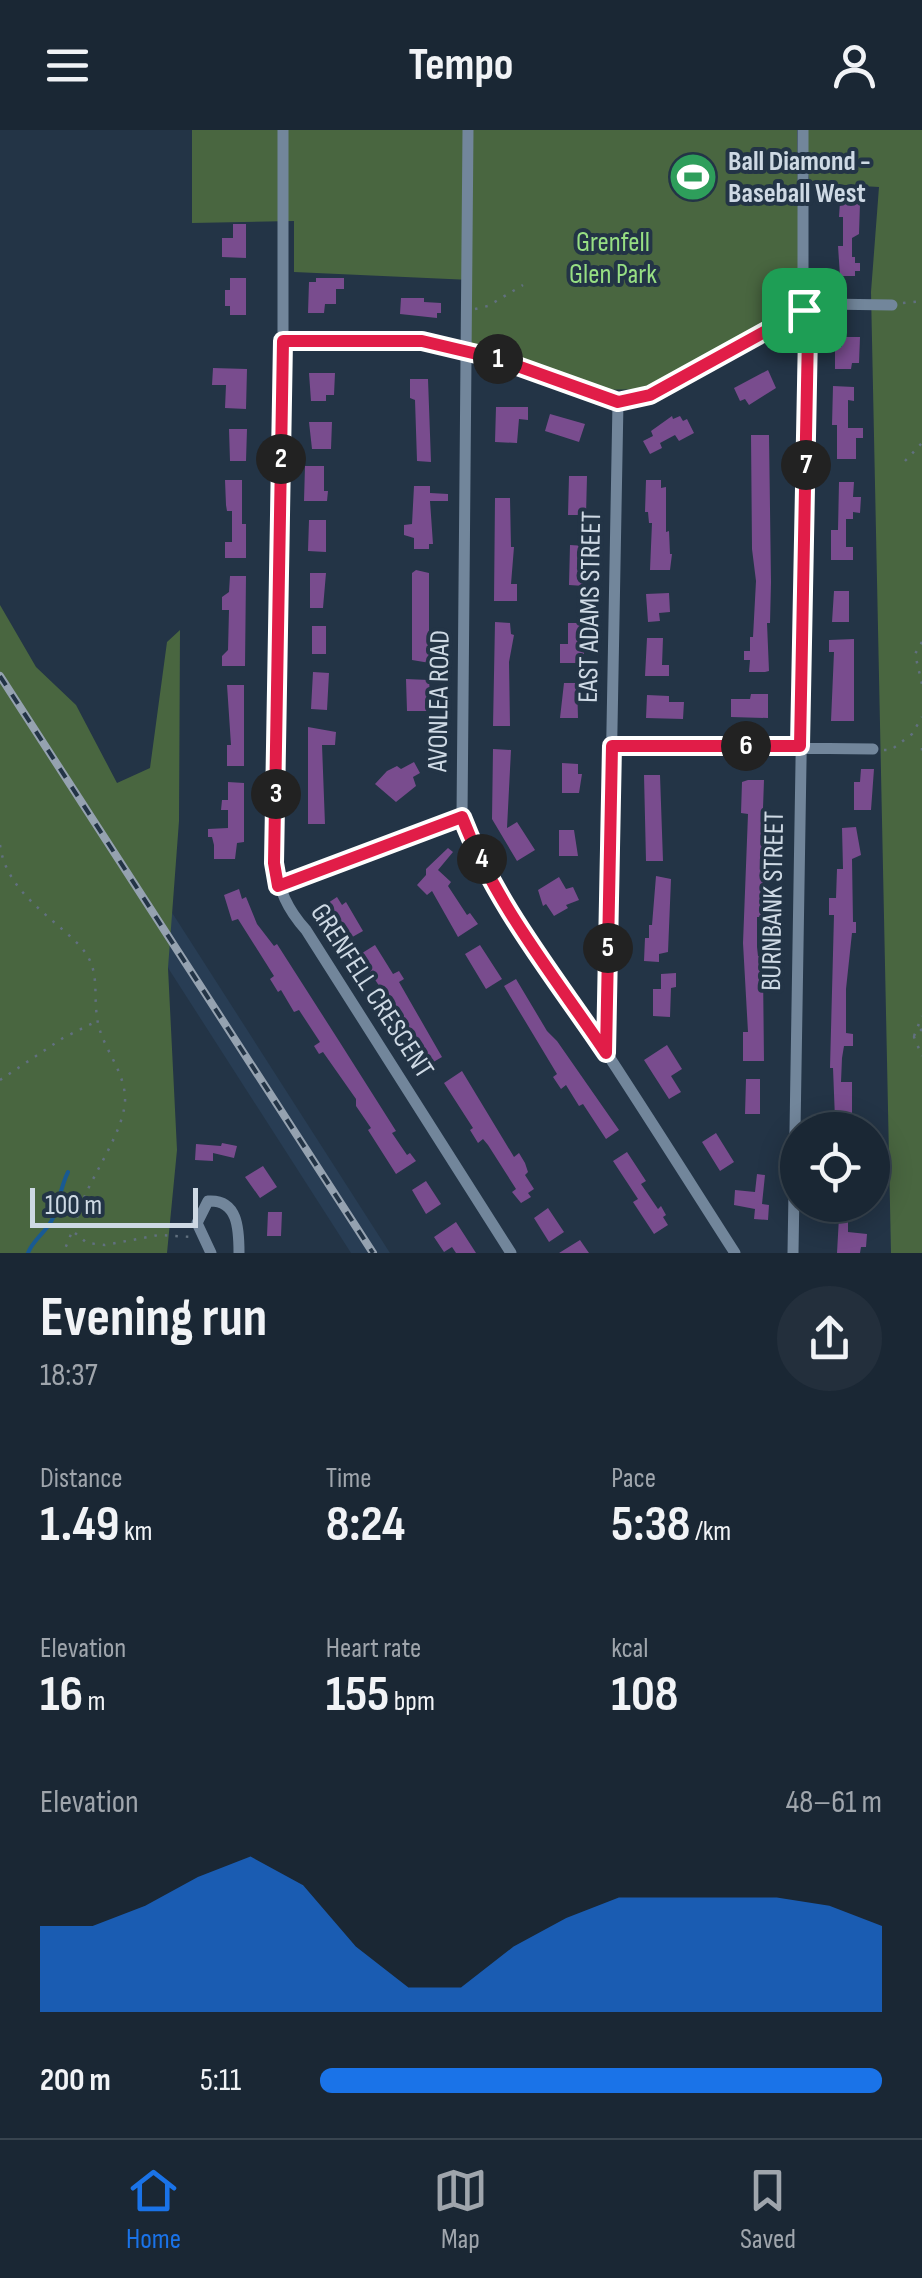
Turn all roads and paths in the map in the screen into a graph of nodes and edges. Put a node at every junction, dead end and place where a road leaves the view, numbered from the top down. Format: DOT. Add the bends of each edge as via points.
graph roads {
  1 [pos="283,130"];
  2 [pos="468,130"];
  3 [pos="803,130"];
  4 [pos="523,285"];
  5 [pos="922,301"];
  6 [pos="892,305"];
  7 [pos="464,310"];
  8 [pos="804,310"];
  9 [pos="283,341"];
  10 [pos="465,350"];
  11 [pos="618,402"];
  12 [pos="922,443"];
  13 [pos="904,462"];
  14 [pos="922,642"];
  15 [pos="922,684"];
  16 [pos="922,717"];
  17 [pos="612,746"];
  18 [pos="800,746"];
  19 [pos="922,748"];
  20 [pos="873,749"];
  21 [pos="922,754"];
  22 [pos="462,817"];
  23 [pos="0,844"];
  24 [pos="278,886"];
  25 [pos="922,1016"];
  26 [pos="97,1021"];
  27 [pos="922,1029"];
  28 [pos="914,1038"];
  29 [pos="606,1053"];
  30 [pos="922,1056"];
  31 [pos="0,1080"];
  32 [pos="74,1232"];
  33 [pos="204,1238"];
  34 [pos="63,1253"];
  35 [pos="211,1253"];
  36 [pos="239,1253"];
  37 [pos="512,1253"];
  38 [pos="734,1253"];
  39 [pos="794,1253"];
  1 -- 9 [label="street, GRENFELL CRESCENT"];
  2 -- 7 [label="street, AVONLEA ROAD"];
  3 -- 8 [label="street, BURNBANK STREET"];
  4 -- 7 [label="path" via="488,306"];
  5 -- 6 [label="path"];
  6 -- 8 [label="street"];
  7 -- 10 [label="street, AVONLEA ROAD"];
  8 -- 11 [label="street" via="650,395"];
  8 -- 18 [label="street, BURNBANK STREET"];
  9 -- 10 [label="street" via="422,341"];
  9 -- 24 [label="street, GRENFELL CRESCENT"];
  10 -- 11 [label="street"];
  10 -- 22 [label="street, AVONLEA ROAD"];
  11 -- 17 [label="street, EAST ADAMS STREET"];
  12 -- 13 [label="path"];
  14 -- 15 [label="path" via="915,654"];
  16 -- 20 [label="path" via="891,750"];
  17 -- 18 [label="street"];
  17 -- 29 [label="street, EAST ADAMS STREET"];
  18 -- 20 [label="street"];
  18 -- 39 [label="street, BURNBANK STREET"];
  19 -- 21 [label="path"];
  22 -- 24 [label="street"];
  22 -- 29 [label="street, AVONLEA ROAD" via="521,931"];
  23 -- 26 [label="path" via="34,906 89,959 97,974"];
  24 -- 37 [label="street, GRENFELL CRESCENT"];
  25 -- 28 [label="path"];
  26 -- 31 [label="path"];
  26 -- 32 [label="path" via="125,1097"];
  27 -- 28 [label="path"];
  28 -- 30 [label="path"];
  29 -- 38 [label="street, AVONLEA ROAD"];
  32 -- 33 [label="path" via="86,1243 105,1245 159,1236"];
  32 -- 34 [label="path"];
  33 -- 35 [label="street"];
  33 -- 36 [label="street" via="200,1212 208,1201 220,1200 234,1216"];
}
